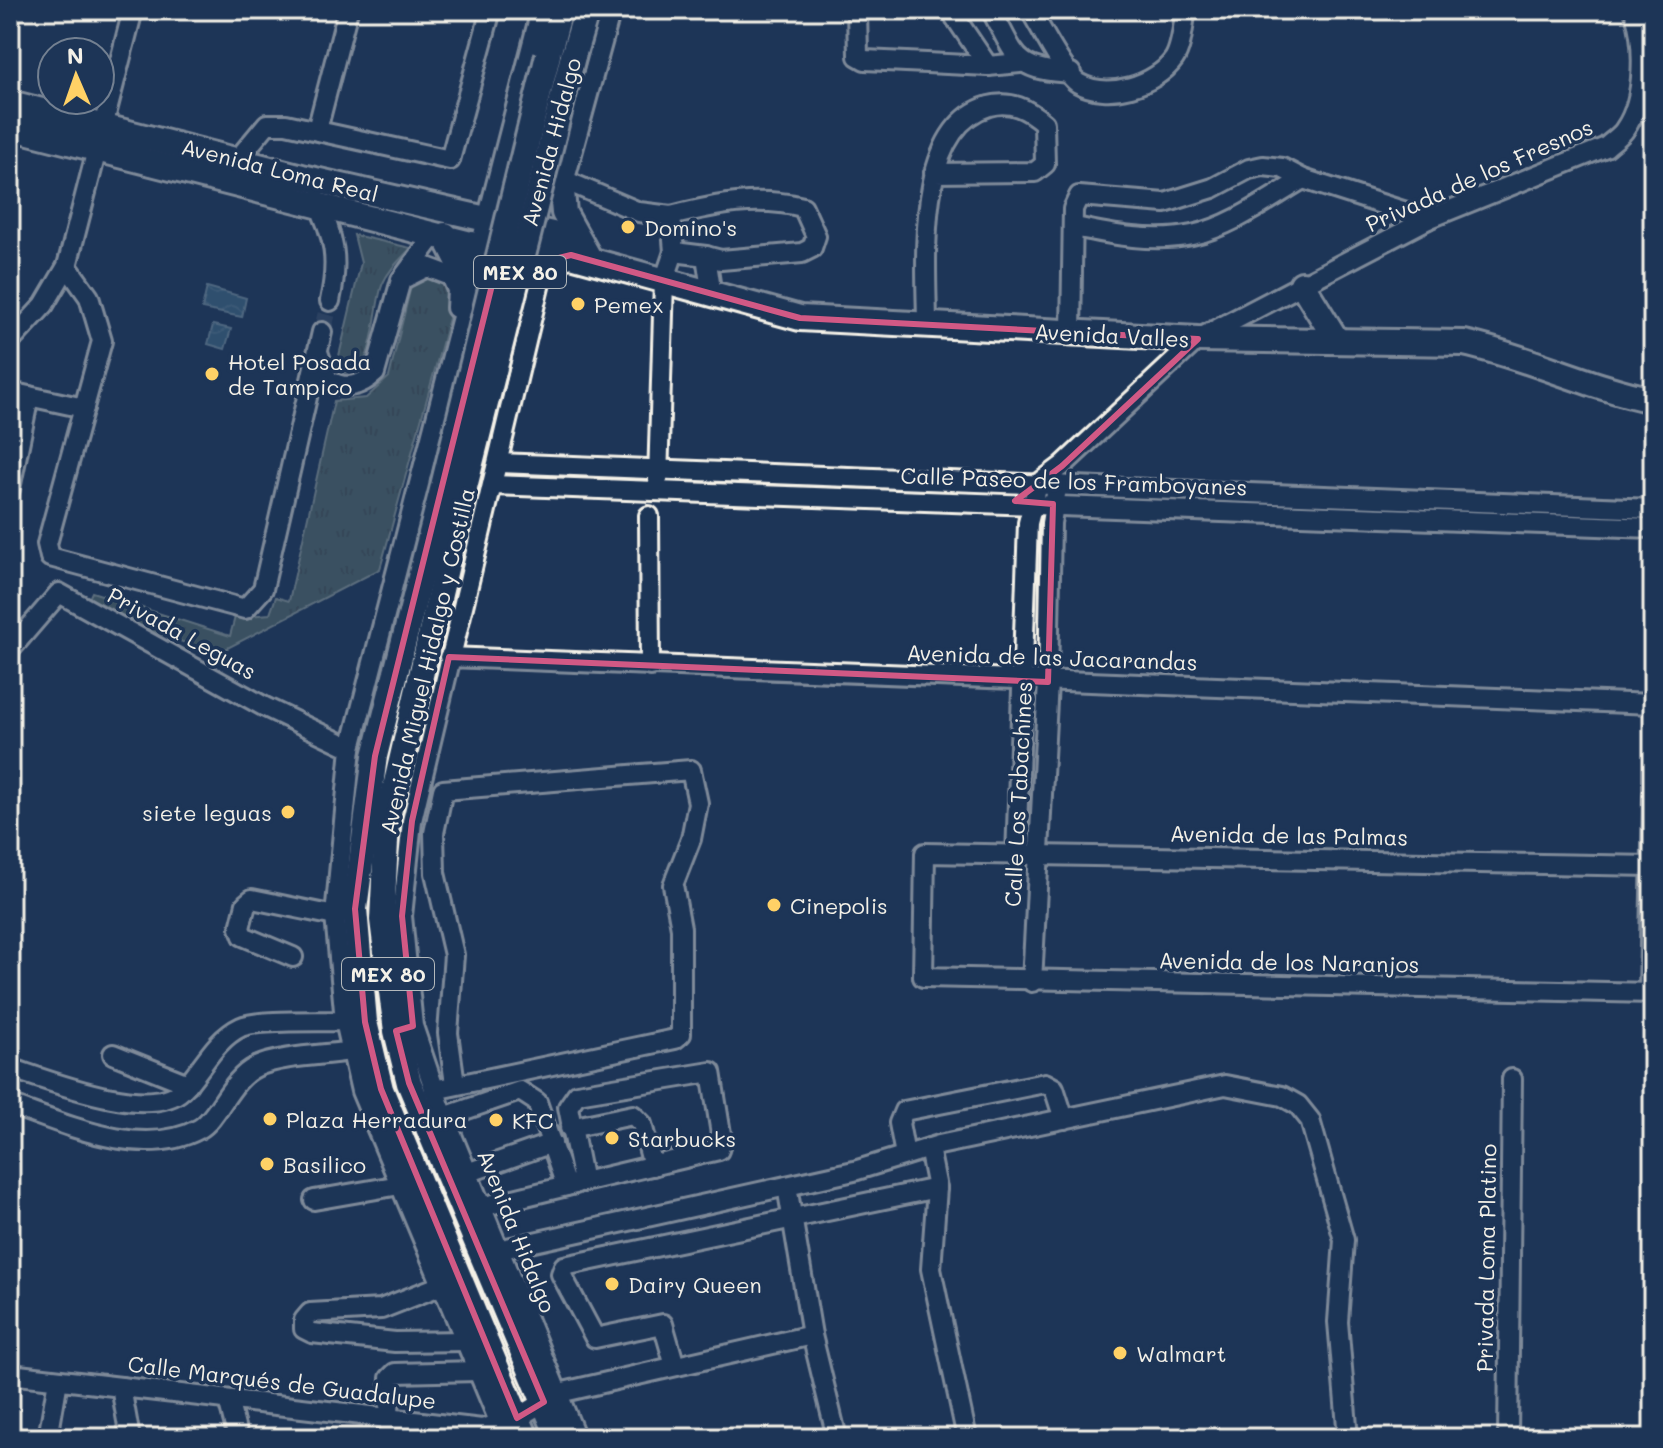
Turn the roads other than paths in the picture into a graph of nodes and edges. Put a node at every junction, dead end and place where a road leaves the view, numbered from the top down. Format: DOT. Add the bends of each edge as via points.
graph roads {
  1 [pos="133,10"];
  2 [pos="348,10"];
  3 [pos="491,10"];
  4 [pos="541,10"];
  5 [pos="560,10"];
  6 [pos="587,10"];
  7 [pos="611,10"];
  8 [pos="857,10"];
  9 [pos="950,10"];
  10 [pos="991,10"];
  11 [pos="1030,10"];
  12 [pos="1172,10"];
  13 [pos="1186,10"];
  14 [pos="1634,10"];
  15 [pos="1181,31"];
  16 [pos="1020,63"];
  17 [pos="988,66"];
  18 [pos="1071,73"];
  19 [pos="10,103"];
  20 [pos="10,127"];
  21 [pos="317,130"];
  22 [pos="101,137"];
  23 [pos="238,159"];
  24 [pos="934,173"];
  25 [pos="302,177"];
  26 [pos="1303,179"];
  27 [pos="317,202"];
  28 [pos="559,204"];
  29 [pos="488,208"];
  30 [pos="671,216"];
  31 [pos="1428,219"];
  32 [pos="1075,227"];
  33 [pos="440,234"];
  34 [pos="478,246"];
  35 [pos="674,252"];
  36 [pos="706,256"];
  37 [pos="581,258"];
  38 [pos="546,261"];
  39 [pos="67,266"];
  40 [pos="470,278"];
  41 [pos="401,280"];
  42 [pos="664,281"];
  43 [pos="1302,284"];
  44 [pos="540,287"];
  45 [pos="712,296"];
  46 [pos="330,301"];
  47 [pos="927,327"];
  48 [pos="322,332"];
  49 [pos="1071,333"];
  50 [pos="456,337"];
  51 [pos="1198,339"];
  52 [pos="1337,341"];
  53 [pos="10,342"];
  54 [pos="318,352"];
  55 [pos="10,392"];
  56 [pos="29,396"];
  57 [pos="1653,400"];
  58 [pos="84,408"];
  59 [pos="498,463"];
  60 [pos="560,465"];
  61 [pos="1062,466"];
  62 [pos="658,469"];
  63 [pos="1038,484"];
  64 [pos="493,485"];
  65 [pos="1058,485"];
  66 [pos="454,486"];
  67 [pos="562,487"];
  68 [pos="10,489"];
  69 [pos="657,491"];
  70 [pos="1030,503"];
  71 [pos="1053,504"];
  72 [pos="1653,509"];
  73 [pos="649,516"];
  74 [pos="1653,528"];
  75 [pos="10,650"];
  76 [pos="449,657"];
  77 [pos="650,666"];
  78 [pos="1023,680"];
  79 [pos="1048,682"];
  80 [pos="1653,704"];
  81 [pos="351,748"];
  82 [pos="419,789"];
  83 [pos="443,790"];
  84 [pos="1653,795"];
  85 [pos="1039,855"];
  86 [pos="1016,857"];
  87 [pos="1653,866"];
  88 [pos="335,916"];
  89 [pos="293,957"];
  90 [pos="923,977"];
  91 [pos="1032,982"];
  92 [pos="1651,993"];
  93 [pos="345,1021"];
  94 [pos="314,1022"];
  95 [pos="404,1028"];
  96 [pos="360,1050"];
  97 [pos="113,1054"];
  98 [pos="318,1056"];
  99 [pos="10,1068"];
  100 [pos="1512,1079"];
  101 [pos="188,1084"];
  102 [pos="455,1084"];
  103 [pos="434,1090"];
  104 [pos="10,1105"];
  105 [pos="444,1117"];
  106 [pos="1064,1119"];
  107 [pos="570,1128"];
  108 [pos="552,1143"];
  109 [pos="929,1148"];
  110 [pos="905,1155"];
  111 [pos="653,1166"];
  112 [pos="467,1173"];
  113 [pos="574,1184"];
  114 [pos="400,1185"];
  115 [pos="787,1186"];
  116 [pos="937,1188"];
  117 [pos="314,1200"];
  118 [pos="481,1207"];
  119 [pos="792,1216"];
  120 [pos="498,1250"];
  121 [pos="442,1285"];
  122 [pos="812,1335"];
  123 [pos="466,1341"];
  124 [pos="675,1366"];
  125 [pos="478,1371"];
  126 [pos="10,1374"];
  127 [pos="58,1380"];
  128 [pos="121,1387"];
  129 [pos="551,1398"];
  130 [pos="228,1400"];
  131 [pos="390,1429"];
  132 [pos="512,1429"];
  133 [pos="48,1438"];
  134 [pos="130,1438"];
  135 [pos="238,1438"];
  136 [pos="559,1438"];
  137 [pos="576,1438"];
  138 [pos="837,1438"];
  139 [pos="967,1438"];
  140 [pos="1348,1438"];
  141 [pos="1508,1438"];
  1 -- 22 [label="street"];
  2 -- 21 [label="street"];
  3 -- 21 [label="street" via="450,160"];
  4 -- 29 [label="street, Avenida Hidalgo"];
  5 -- 66 [label="main road, Avenida Miguel Hidalgo y Costilla / MEX 80, bridge"];
  6 -- 66 [label="main road, Avenida Miguel Hidalgo y Costilla / MEX 80, bridge"];
  7 -- 28 [label="street, Avenida Hidalgo"];
  8 -- 17 [label="street" via="855,46 865,60"];
  9 -- 17 [label="street"];
  10 -- 16 [label="street"];
  11 -- 18 [label="street"];
  12 -- 15 [label="street"];
  13 -- 15 [label="street"];
  14 -- 31 [label="street, Privada de los Fresnos" via="1643,35 1643,67 1626,129 1606,147"];
  15 -- 18 [label="street" via="1176,57 1158,75 1125,89 1097,89 1076,82"];
  16 -- 17 [label="street"];
  16 -- 18 [label="street" via="1043,72"];
  19 -- 22 [label="main road, Avenida Loma Real"];
  20 -- 22 [label="main road, Avenida Loma Real"];
  21 -- 23 [label="street" via="267,124"];
  22 -- 23 [label="main road, Avenida Loma Real"];
  22 -- 27 [label="main road, Avenida Loma Real"];
  22 -- 39 [label="street"];
  23 -- 25 [label="main road, Avenida Loma Real"];
  24 -- 24 [label="street" via="949,135 973,111 995,105 1026,107 1044,123 1045,164 1035,172"];
  24 -- 47 [label="street"];
  25 -- 27 [label="street"];
  25 -- 29 [label="main road, Avenida Loma Real"];
  26 -- 31 [label="street"];
  26 -- 32 [label="street" via="1193,235 1109,235"];
  26 -- 32 [label="street" via="1263,166 1165,203 1079,196 1073,209"];
  27 -- 33 [label="main road, Avenida Loma Real"];
  27 -- 46 [label="street" via="335,238"];
  28 -- 29 [label="main road, Avenida Loma Real"];
  28 -- 30 [label="street"];
  28 -- 37 [label="main road"];
  28 -- 37 [label="main road"];
  28 -- 38 [label="street, Avenida Hidalgo"];
  29 -- 34 [label="street, Avenida Hidalgo"];
  30 -- 35 [label="street"];
  30 -- 36 [label="street" via="726,201 782,202 803,207 816,236 812,248 802,253 721,260"];
  31 -- 43 [label="street, Privada de los Fresnos"];
  32 -- 49 [label="street"];
  33 -- 34 [label="main road, Avenida Loma Real"];
  33 -- 40 [label="main road"];
  33 -- 41 [label="street"];
  34 -- 38 [label="main road, Avenida Loma Real"];
  34 -- 40 [label="street, Avenida Hidalgo"];
  35 -- 36 [label="street"];
  35 -- 42 [label="street"];
  36 -- 45 [label="street"];
  37 -- 38 [label="main road, Avenida Valles"];
  37 -- 42 [label="main road, Avenida Valles"];
  38 -- 44 [label="street, Avenida Hidalgo"];
  39 -- 53 [label="street" via="44,305"];
  39 -- 58 [label="street" via="89,297 102,341"];
  40 -- 44 [label="street" via="506,274"];
  40 -- 50 [label="street, Avenida Hidalgo"];
  41 -- 50 [label="street" via="427,267 451,276 457,290"];
  41 -- 54 [label="street" via="382,358 364,384 339,386 328,380"];
  42 -- 45 [label="main road, Avenida Valles"];
  42 -- 62 [label="street"];
  43 -- 51 [label="street, Privada de los Fresnos"];
  43 -- 52 [label="main road"];
  44 -- 59 [label="street, Avenida Hidalgo"];
  45 -- 47 [label="main road, Avenida Valles" via="800,318"];
  47 -- 49 [label="main road, Avenida Valles"];
  48 -- 54 [label="street"];
  49 -- 51 [label="main road, Avenida Valles"];
  50 -- 81 [label="street, Avenida Hidalgo"];
  51 -- 52 [label="main road, Avenida Valles"];
  51 -- 61 [label="street"];
  52 -- 57 [label="main road, Avenida Valles" via="1464,343"];
  54 -- 58 [label="street" via="263,589 245,609 50,557 47,544"];
  55 -- 56 [label="street"];
  56 -- 58 [label="street"];
  56 -- 68 [label="street"];
  59 -- 60 [label="street, Calle Paseo de los Framboyanes"];
  59 -- 64 [label="street, Avenida Hidalgo"];
  60 -- 62 [label="street, Calle Paseo de los Framboyanes"];
  60 -- 67 [label="street"];
  61 -- 63 [label="street"];
  61 -- 65 [label="street, Calle Los Tabachines"];
  62 -- 63 [label="street, Calle Paseo de los Framboyanes"];
  62 -- 69 [label="street"];
  63 -- 65 [label="street, Calle Paseo de los Framboyanes"];
  63 -- 70 [label="street, Calle Los Tabachines"];
  64 -- 67 [label="street, Calle Paseo de los Framboyanes"];
  64 -- 76 [label="street, Avenida Hidalgo"];
  65 -- 71 [label="street, Calle Los Tabachines"];
  65 -- 72 [label="street, Calle Paseo de los Framboyanes"];
  66 -- 95 [label="main road, Avenida Miguel Hidalgo y Costilla / MEX 80" via="387,821 382,920"];
  66 -- 96 [label="main road, Avenida Miguel Hidalgo y Costilla / MEX 80" via="375,756 355,909 365,1022"];
  67 -- 69 [label="street, Calle Paseo de los Framboyanes"];
  69 -- 70 [label="street, Calle Paseo de los Framboyanes"];
  70 -- 71 [label="street, Calle Paseo de los Framboyanes"];
  70 -- 78 [label="street, Calle Los Tabachines"];
  71 -- 74 [label="street, Calle Paseo de los Framboyanes"];
  71 -- 79 [label="street, Calle Los Tabachines"];
  73 -- 77 [label="street"];
  75 -- 81 [label="street, Privada Leguas" via="59,593 265,707"];
  76 -- 77 [label="street, Avenida de las Jacarandas"];
  76 -- 82 [label="street, Avenida Hidalgo"];
  77 -- 78 [label="street, Avenida de las Jacarandas"];
  78 -- 79 [label="street, Avenida de las Jacarandas"];
  78 -- 86 [label="street, Calle Los Tabachines"];
  79 -- 80 [label="street, Avenida de las Jacarandas"];
  79 -- 85 [label="street, Calle Los Tabachines"];
  81 -- 88 [label="street, Avenida Hidalgo"];
  82 -- 83 [label="street"];
  82 -- 95 [label="street, Avenida Hidalgo" via="402,916"];
  83 -- 102 [label="street" via="434,833 435,873 454,955 448,1033"];
  83 -- 102 [label="street" via="683,768 694,776 698,803 673,885 681,928 681,1034"];
  84 -- 87 [label="street"];
  85 -- 86 [label="street, Avenida de las Palmas"];
  85 -- 87 [label="street, Avenida de las Palmas"];
  85 -- 91 [label="street, Calle Los Tabachines"];
  86 -- 90 [label="street, Avenida de las Palmas" via="925,853"];
  87 -- 92 [label="street"];
  88 -- 89 [label="street" via="252,899 246,904 243,936"];
  88 -- 93 [label="street, Avenida Hidalgo"];
  90 -- 91 [label="street, Avenida de los Naranjos"];
  91 -- 92 [label="street, Avenida de los Naranjos"];
  93 -- 94 [label="street"];
  93 -- 96 [label="street, Avenida Hidalgo"];
  94 -- 98 [label="street"];
  94 -- 101 [label="street" via="243,1026 215,1048"];
  95 -- 103 [label="street, Avenida Hidalgo"];
  95 -- 129 [label="main road, Avenida Miguel Hidalgo y Costilla / MEX 80" via="409,1083"];
  96 -- 98 [label="street"];
  96 -- 114 [label="street, Avenida Hidalgo" via="361,1091"];
  96 -- 132 [label="main road, Avenida Miguel Hidalgo y Costilla / MEX 80" via="381,1089"];
  97 -- 101 [label="street"];
  98 -- 104 [label="street" via="257,1066 201,1129 169,1138 111,1137"];
  99 -- 101 [label="street" via="124,1101 178,1094"];
  100 -- 141 [label="street, Privada Loma Platino"];
  102 -- 103 [label="street"];
  103 -- 105 [label="street, Avenida Hidalgo"];
  105 -- 108 [label="street" via="520,1091 537,1102"];
  105 -- 112 [label="street, Avenida Hidalgo"];
  106 -- 109 [label="street"];
  106 -- 110 [label="street" via="1054,1088 1045,1083 904,1111 899,1123"];
  106 -- 140 [label="street" via="1225,1085 1282,1096 1298,1105 1310,1120 1344,1240 1338,1322"];
  107 -- 111 [label="street" via="633,1115 642,1124"];
  107 -- 111 [label="street" via="568,1107 577,1094 711,1072 719,1150"];
  107 -- 113 [label="street"];
  108 -- 112 [label="street"];
  108 -- 113 [label="street"];
  109 -- 110 [label="street"];
  109 -- 116 [label="street"];
  110 -- 115 [label="street"];
  111 -- 113 [label="street"];
  112 -- 118 [label="street, Avenida Hidalgo"];
  113 -- 118 [label="street"];
  114 -- 117 [label="street"];
  114 -- 121 [label="street, Avenida Hidalgo"];
  115 -- 119 [label="street"];
  115 -- 120 [label="street"];
  116 -- 119 [label="street"];
  116 -- 139 [label="street" via="931,1269"];
  118 -- 120 [label="street, Avenida Hidalgo"];
  119 -- 122 [label="street"];
  119 -- 124 [label="street" via="564,1266 561,1274 595,1338 663,1324"];
  120 -- 129 [label="street, Avenida Hidalgo"];
  121 -- 123 [label="street, Avenida Hidalgo"];
  121 -- 123 [label="street" via="381,1309 310,1313 304,1329 395,1342"];
  122 -- 124 [label="street, Calle Marqués de Guadalupe"];
  122 -- 138 [label="street"];
  123 -- 125 [label="street, Avenida Hidalgo"];
  124 -- 129 [label="street, Calle Marqués de Guadalupe"];
  125 -- 131 [label="street" via="395,1373 390,1378"];
  125 -- 132 [label="street, Avenida Hidalgo"];
  126 -- 127 [label="street, Calle Marqués de Guadalupe"];
  127 -- 128 [label="street, Calle Marqués de Guadalupe"];
  127 -- 133 [label="street"];
  128 -- 130 [label="street, Calle Marqués de Guadalupe"];
  128 -- 134 [label="street"];
  129 -- 132 [label="street, Calle Marqués de Guadalupe"];
  129 -- 136 [label="main road, Avenida Miguel Hidalgo y Costilla / MEX 80"];
  129 -- 137 [label="street, Avenida Hidalgo"];
  130 -- 131 [label="street, Calle Marqués de Guadalupe"];
  130 -- 135 [label="street"];
  131 -- 132 [label="street, Calle Marqués de Guadalupe"];
}
